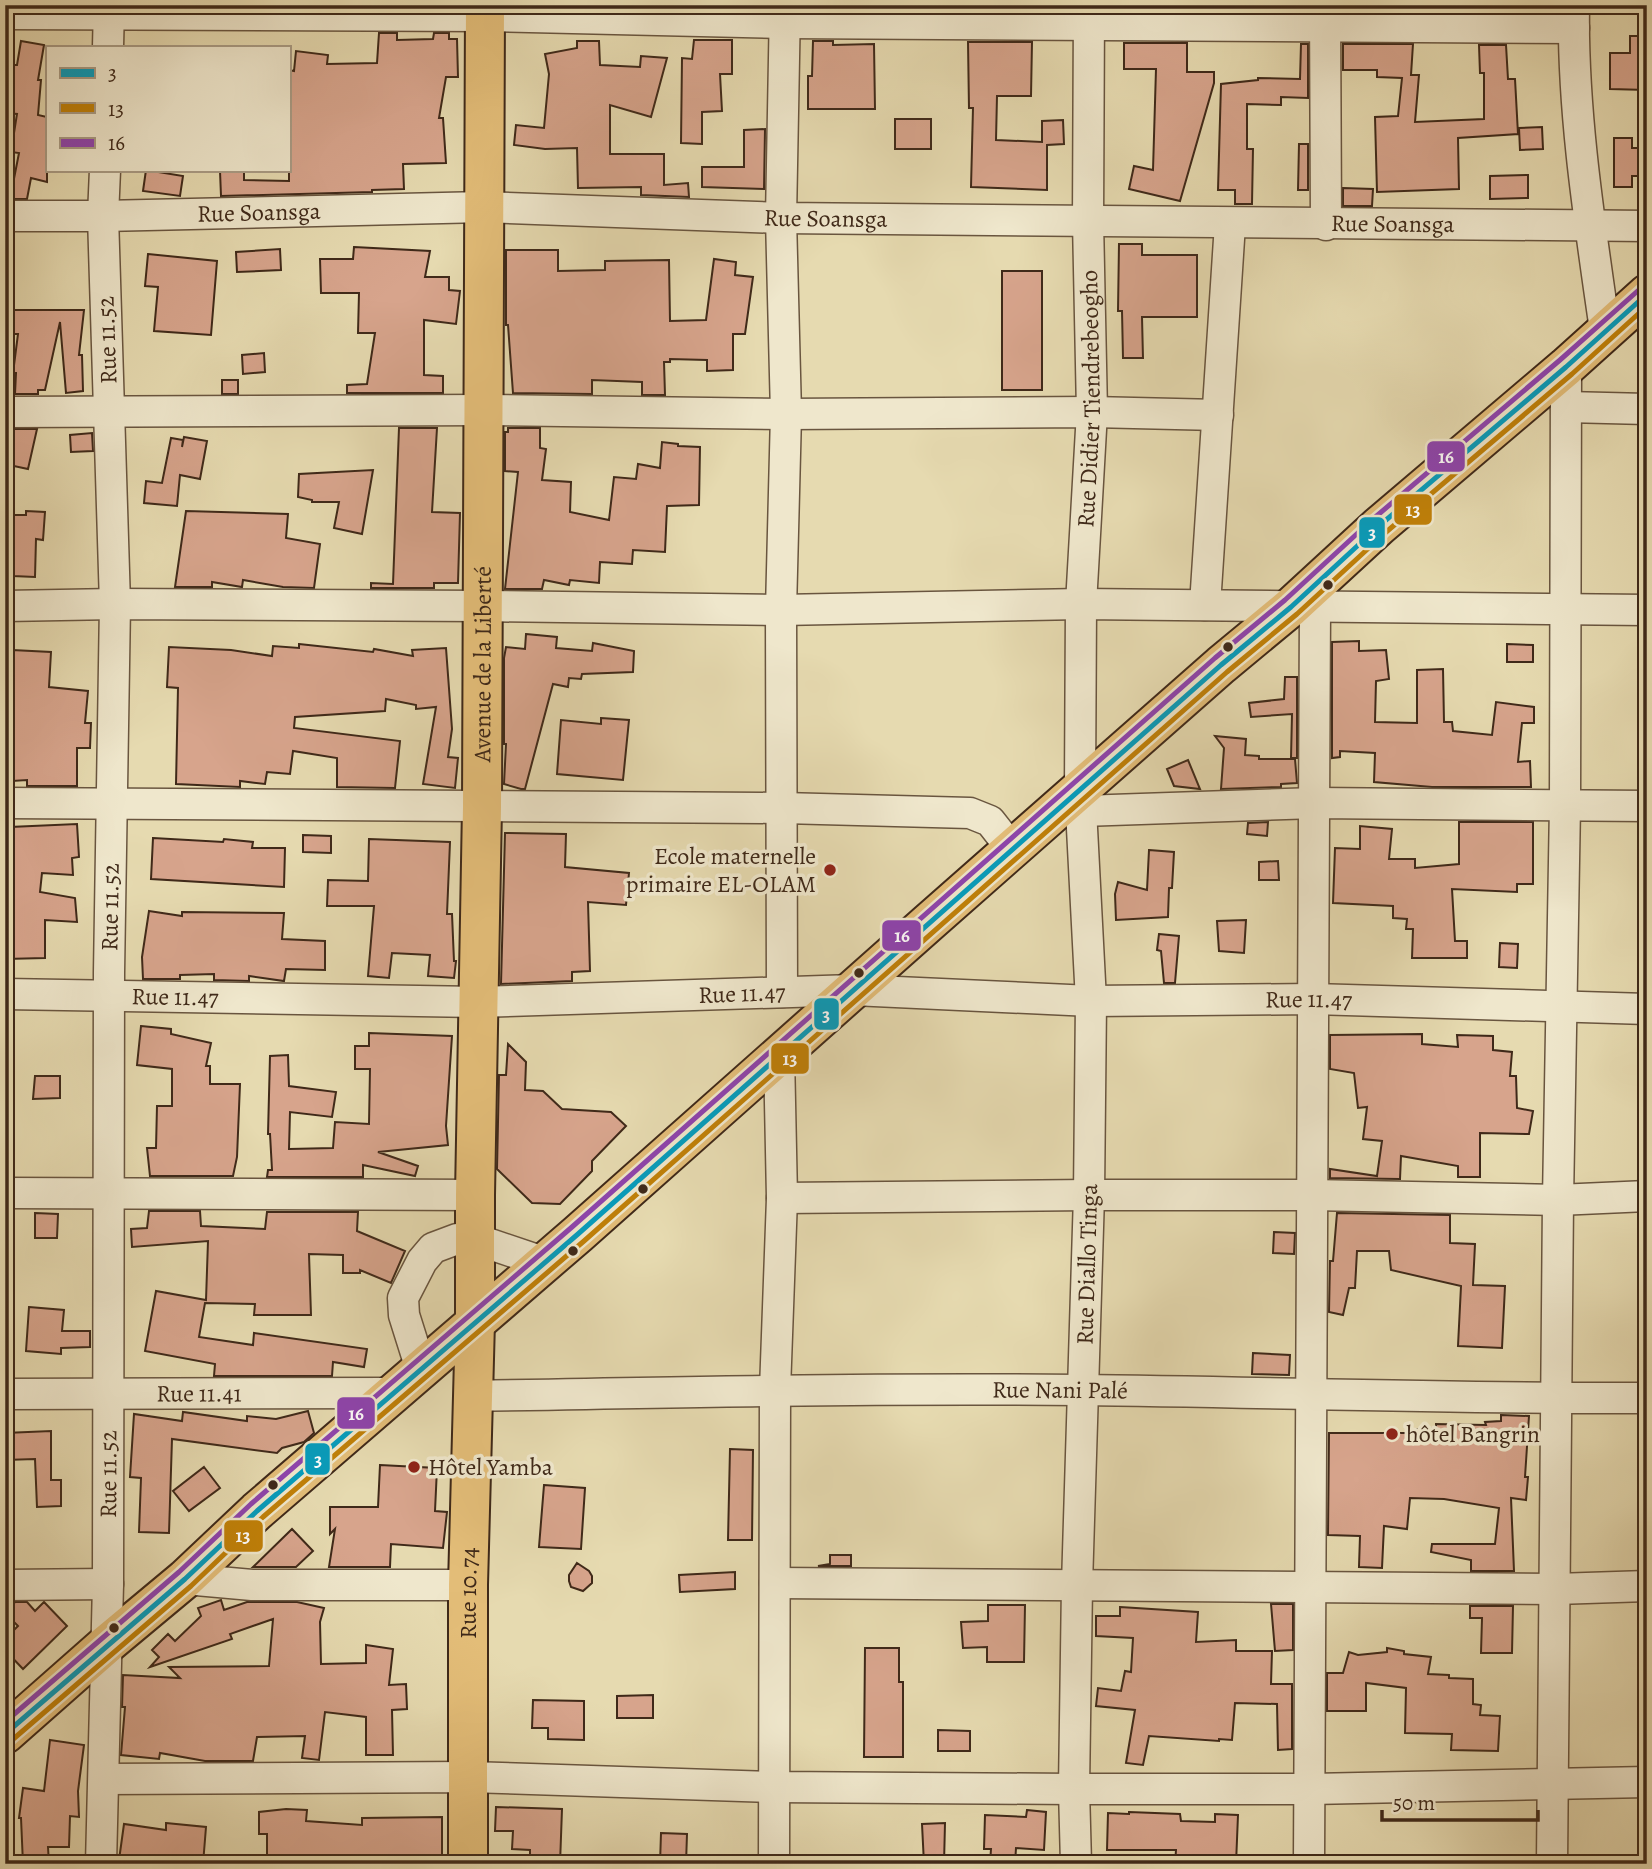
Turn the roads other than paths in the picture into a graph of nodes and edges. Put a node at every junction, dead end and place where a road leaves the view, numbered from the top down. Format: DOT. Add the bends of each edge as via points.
graph roads {
  1 [pos="109,10"];
  2 [pos="485,10"];
  3 [pos="5,14"];
  4 [pos="785,14"];
  5 [pos="1089,15"];
  6 [pos="1325,16"];
  7 [pos="1574,17"];
  8 [pos="108,46"];
  9 [pos="105,172"];
  10 [pos="484,206"];
  11 [pos="5,216"];
  12 [pos="103,216"];
  13 [pos="781,218"];
  14 [pos="1088,221"];
  15 [pos="1230,224"];
  16 [pos="1326,225"];
  17 [pos="1590,225"];
  18 [pos="1647,226"];
  19 [pos="1647,294"];
  20 [pos="1605,330"];
  21 [pos="1566,367"];
  22 [pos="1566,407"];
  23 [pos="1647,409"];
  24 [pos="484,410"];
  25 [pos="5,412"];
  26 [pos="109,412"];
  27 [pos="1092,412"];
  28 [pos="786,414"];
  29 [pos="1218,415"];
  30 [pos="115,604"];
  31 [pos="1081,604"];
  32 [pos="1205,605"];
  33 [pos="5,606"];
  34 [pos="482,606"];
  35 [pos="1303,607"];
  36 [pos="1566,608"];
  37 [pos="781,610"];
  38 [pos="1647,610"];
  39 [pos="1081,800"];
  40 [pos="5,803"];
  41 [pos="1316,803"];
  42 [pos="113,804"];
  43 [pos="1565,805"];
  44 [pos="1647,806"];
  45 [pos="481,807"];
  46 [pos="783,808"];
  47 [pos="1012,849"];
  48 [pos="853,990"];
  49 [pos="782,992"];
  50 [pos="5,994"];
  51 [pos="109,994"];
  52 [pos="1313,999"];
  53 [pos="1091,1001"];
  54 [pos="478,1002"];
  55 [pos="1560,1007"];
  56 [pos="1647,1009"];
  57 [pos="779,1055"];
  58 [pos="108,1192"];
  59 [pos="5,1193"];
  60 [pos="475,1195"];
  61 [pos="1089,1195"];
  62 [pos="1311,1195"];
  63 [pos="1647,1196"];
  64 [pos="782,1198"];
  65 [pos="1558,1200"];
  66 [pos="475,1238"];
  67 [pos="546,1263"];
  68 [pos="475,1321"];
  69 [pos="421,1368"];
  70 [pos="775,1390"];
  71 [pos="1082,1390"];
  72 [pos="393,1393"];
  73 [pos="5,1394"];
  74 [pos="107,1394"];
  75 [pos="1311,1394"];
  76 [pos="472,1396"];
  77 [pos="1647,1398"];
  78 [pos="1557,1399"];
  79 [pos="185,1579"];
  80 [pos="775,1583"];
  81 [pos="108,1584"];
  82 [pos="5,1585"];
  83 [pos="468,1585"];
  84 [pos="1077,1585"];
  85 [pos="1647,1586"];
  86 [pos="1309,1587"];
  87 [pos="1556,1589"];
  88 [pos="107,1644"];
  89 [pos="5,1734"];
  90 [pos="469,1777"];
  91 [pos="104,1779"];
  92 [pos="1647,1782"];
  93 [pos="1552,1784"];
  94 [pos="775,1787"];
  95 [pos="1074,1789"];
  96 [pos="1311,1789"];
  97 [pos="101,1864"];
  98 [pos="468,1864"];
  99 [pos="774,1864"];
  100 [pos="1076,1864"];
  101 [pos="1309,1864"];
  102 [pos="1552,1864"];
  1 -- 2 [label="street"];
  1 -- 3 [label="street"];
  1 -- 8 [label="street"];
  2 -- 4 [label="street"];
  2 -- 10 [label="main road, Avenue de la Liberté"];
  4 -- 5 [label="street"];
  4 -- 13 [label="street"];
  5 -- 6 [label="street"];
  5 -- 14 [label="street, Rue Didier Tiendrebeogho"];
  6 -- 7 [label="street"];
  6 -- 16 [label="street"];
  7 -- 17 [label="street"];
  9 -- 12 [label="street, Rue 11.52"];
  10 -- 12 [label="street, Rue Soansga"];
  10 -- 13 [label="street, Rue Soansga"];
  10 -- 24 [label="main road, Avenue de la Liberté"];
  11 -- 12 [label="street, Rue Soansga"];
  12 -- 26 [label="street, Rue 11.52"];
  13 -- 14 [label="street, Rue Soansga"];
  13 -- 28 [label="street"];
  14 -- 15 [label="street, Rue Soansga"];
  14 -- 27 [label="street, Rue Didier Tiendrebeogho"];
  15 -- 16 [label="street, Rue Soansga"];
  15 -- 29 [label="street"];
  16 -- 17 [label="street, Rue Soansga"];
  17 -- 18 [label="street, Rue Soansga"];
  17 -- 20 [label="street"];
  19 -- 20 [label="main road"];
  20 -- 21 [label="main road"];
  21 -- 22 [label="street"];
  21 -- 35 [label="main road" via="1379,526"];
  22 -- 23 [label="street"];
  22 -- 36 [label="street"];
  24 -- 26 [label="street"];
  24 -- 28 [label="street"];
  24 -- 34 [label="main road, Avenue de la Liberté"];
  25 -- 26 [label="street"];
  26 -- 30 [label="street, Rue 11.52"];
  27 -- 28 [label="street"];
  27 -- 29 [label="street"];
  27 -- 31 [label="street, Rue Didier Tiendrebeogho"];
  28 -- 37 [label="street"];
  29 -- 32 [label="street"];
  30 -- 33 [label="street"];
  30 -- 34 [label="street"];
  30 -- 42 [label="street, Rue 11.52"];
  31 -- 32 [label="street"];
  31 -- 37 [label="street"];
  31 -- 39 [label="street, Rue Didier Tiendrebeogho"];
  32 -- 35 [label="street"];
  34 -- 37 [label="street"];
  34 -- 45 [label="main road, Avenue de la Liberté"];
  35 -- 36 [label="street"];
  35 -- 39 [label="main road" via="1222,665"];
  35 -- 41 [label="street"];
  36 -- 38 [label="street"];
  36 -- 43 [label="street"];
  37 -- 46 [label="street"];
  39 -- 41 [label="street"];
  39 -- 47 [label="main road"];
  39 -- 53 [label="street, Rue Diallo Tinga"];
  40 -- 42 [label="street"];
  41 -- 43 [label="street"];
  41 -- 52 [label="street"];
  42 -- 45 [label="street"];
  42 -- 51 [label="street, Rue 11.52"];
  43 -- 44 [label="street"];
  43 -- 55 [label="street"];
  45 -- 46 [label="street"];
  45 -- 54 [label="main road, Avenue de la Liberté"];
  46 -- 47 [label="street" via="970,813 990,821"];
  46 -- 49 [label="street"];
  47 -- 48 [label="main road"];
  48 -- 49 [label="street, Rue 11.47"];
  48 -- 53 [label="street, Rue 11.47"];
  48 -- 57 [label="main road"];
  49 -- 54 [label="street, Rue 11.47"];
  50 -- 51 [label="street, Rue 11.47"];
  51 -- 54 [label="street, Rue 11.47"];
  51 -- 58 [label="street, Rue 11.52"];
  52 -- 53 [label="street, Rue 11.47"];
  52 -- 55 [label="street, Rue 11.47"];
  52 -- 62 [label="street"];
  53 -- 61 [label="street, Rue Diallo Tinga"];
  54 -- 60 [label="main road, Avenue de la Liberté"];
  55 -- 56 [label="street, Rue 11.47"];
  55 -- 65 [label="street"];
  57 -- 64 [label="street"];
  57 -- 67 [label="main road"];
  58 -- 59 [label="street"];
  58 -- 60 [label="street"];
  58 -- 74 [label="street, Rue 11.52"];
  60 -- 66 [label="main road, Avenue de la Liberté"];
  61 -- 62 [label="street"];
  61 -- 64 [label="street"];
  61 -- 71 [label="street, Rue Diallo Tinga"];
  62 -- 65 [label="street"];
  62 -- 75 [label="street"];
  63 -- 65 [label="street"];
  64 -- 70 [label="street"];
  65 -- 78 [label="street"];
  66 -- 67 [label="street"];
  66 -- 68 [label="main road, Avenue de la Liberté"];
  66 -- 69 [label="street" via="433,1248 406,1290 404,1315"];
  67 -- 68 [label="main road"];
  68 -- 69 [label="main road"];
  68 -- 76 [label="main road, Rue 10.74"];
  69 -- 72 [label="main road"];
  70 -- 71 [label="street, Rue Nani Palé"];
  70 -- 76 [label="street, Rue Nani Palé"];
  70 -- 80 [label="street"];
  71 -- 75 [label="street, Rue Nani Palé"];
  71 -- 84 [label="street, Rue Diallo Tinga"];
  72 -- 74 [label="street, Rue 11.41"];
  72 -- 79 [label="main road"];
  73 -- 74 [label="street, Rue 11.41"];
  74 -- 81 [label="street, Rue 11.52"];
  75 -- 78 [label="street, Rue Nani Palé"];
  75 -- 86 [label="street"];
  76 -- 83 [label="main road, Rue 10.74"];
  77 -- 78 [label="street, Rue Nani Palé"];
  78 -- 87 [label="street"];
  79 -- 83 [label="street" via="252,1584"];
  79 -- 88 [label="main road"];
  80 -- 84 [label="street"];
  80 -- 94 [label="street"];
  81 -- 82 [label="street"];
  81 -- 88 [label="street, Rue 11.52"];
  83 -- 90 [label="main road, Rue 10.74"];
  84 -- 86 [label="street"];
  84 -- 95 [label="street, Rue Diallo Tinga"];
  85 -- 87 [label="street"];
  86 -- 87 [label="street"];
  86 -- 96 [label="street"];
  87 -- 93 [label="street"];
  88 -- 89 [label="main road"];
  88 -- 91 [label="street, Rue 11.52"];
  90 -- 91 [label="street"];
  90 -- 94 [label="street"];
  90 -- 98 [label="main road, Rue 10.74"];
  91 -- 97 [label="street, Rue 11.52"];
  92 -- 93 [label="street"];
  93 -- 96 [label="street"];
  93 -- 102 [label="street"];
  94 -- 95 [label="street"];
  94 -- 99 [label="street"];
  95 -- 96 [label="street"];
  95 -- 100 [label="street, Rue Diallo Tinga"];
  96 -- 101 [label="street"];
}
